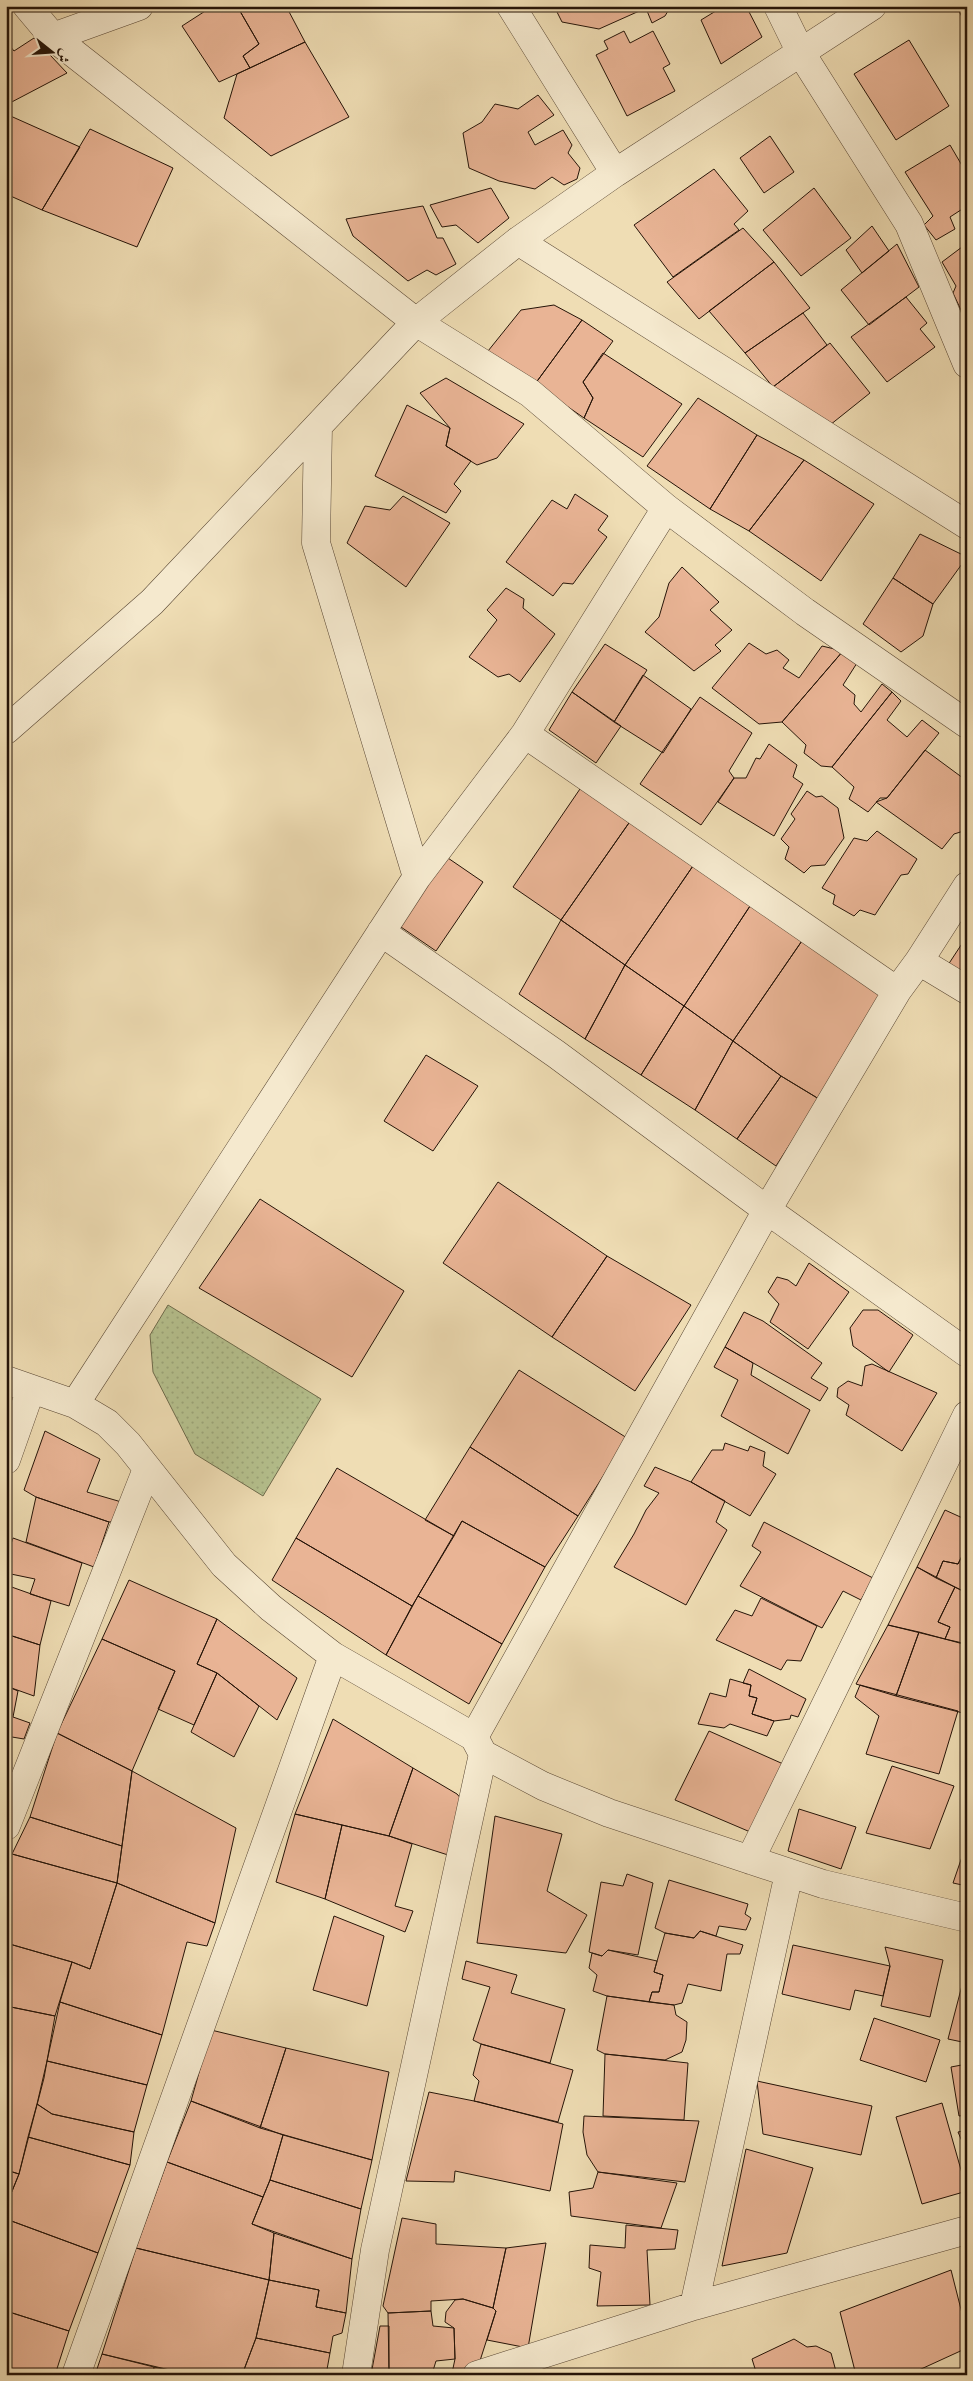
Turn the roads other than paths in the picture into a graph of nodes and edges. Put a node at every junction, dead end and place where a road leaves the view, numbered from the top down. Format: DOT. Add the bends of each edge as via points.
graph roads {
  1 [pos="27,6"];
  2 [pos="138,6"];
  3 [pos="510,6"];
  4 [pos="778,6"];
  5 [pos="872,6"];
  6 [pos="53,37"];
  7 [pos="801,53"];
  8 [pos="615,173"];
  9 [pos="518,241"];
  10 [pos="416,322"];
  11 [pos="967,364"];
  12 [pos="318,426"];
  13 [pos="666,508"];
  14 [pos="967,525"];
  15 [pos="967,724"];
  16 [pos="6,730"];
  17 [pos="525,734"];
  18 [pos="417,877"];
  19 [pos="967,886"];
  20 [pos="381,932"];
  21 [pos="919,961"];
  22 [pos="967,990"];
  23 [pos="897,991"];
  24 [pos="767,1210"];
  25 [pos="967,1353"];
  26 [pos="19,1385"];
  27 [pos="75,1404"];
  28 [pos="967,1416"];
  29 [pos="6,1460"];
  30 [pos="147,1469"];
  31 [pos="333,1656"];
  32 [pos="479,1746"];
  33 [pos="6,1826"];
  34 [pos="750,1860"];
  35 [pos="789,1873"];
  36 [pos="967,1918"];
  37 [pos="967,2230"];
  38 [pos="694,2306"];
  39 [pos="76,2375"];
  40 [pos="356,2375"];
  41 [pos="477,2375"];
  1 -- 6 [label="street"];
  2 -- 6 [label="street"];
  3 -- 8 [label="street"];
  4 -- 7 [label="street"];
  5 -- 7 [label="street"];
  6 -- 10 [label="street"];
  7 -- 8 [label="street"];
  7 -- 11 [label="street" via="909,224"];
  8 -- 9 [label="street"];
  9 -- 10 [label="street"];
  9 -- 14 [label="street"];
  10 -- 12 [label="street"];
  10 -- 13 [label="street" via="530,393"];
  12 -- 16 [label="street" via="152,602"];
  12 -- 18 [label="street" via="316,544"];
  13 -- 15 [label="street" via="805,612"];
  13 -- 17 [label="street"];
  17 -- 18 [label="street"];
  17 -- 23 [label="street"];
  18 -- 20 [label="street"];
  19 -- 21 [label="street"];
  20 -- 24 [label="street" via="556,1054"];
  20 -- 27 [label="street"];
  21 -- 22 [label="street"];
  21 -- 23 [label="street"];
  23 -- 24 [label="street"];
  24 -- 25 [label="street"];
  24 -- 32 [label="street"];
  26 -- 27 [label="street"];
  26 -- 29 [label="street"];
  27 -- 30 [label="street" via="107,1423"];
  28 -- 34 [label="street"];
  30 -- 31 [label="street" via="224,1565 271,1608"];
  30 -- 33 [label="street"];
  31 -- 32 [label="street"];
  31 -- 39 [label="street"];
  32 -- 34 [label="street" via="543,1786 601,1810"];
  32 -- 40 [label="street" via="375,2250"];
  34 -- 35 [label="street"];
  35 -- 36 [label="street"];
  35 -- 38 [label="street"];
  37 -- 38 [label="street"];
  38 -- 41 [label="street"];
}
